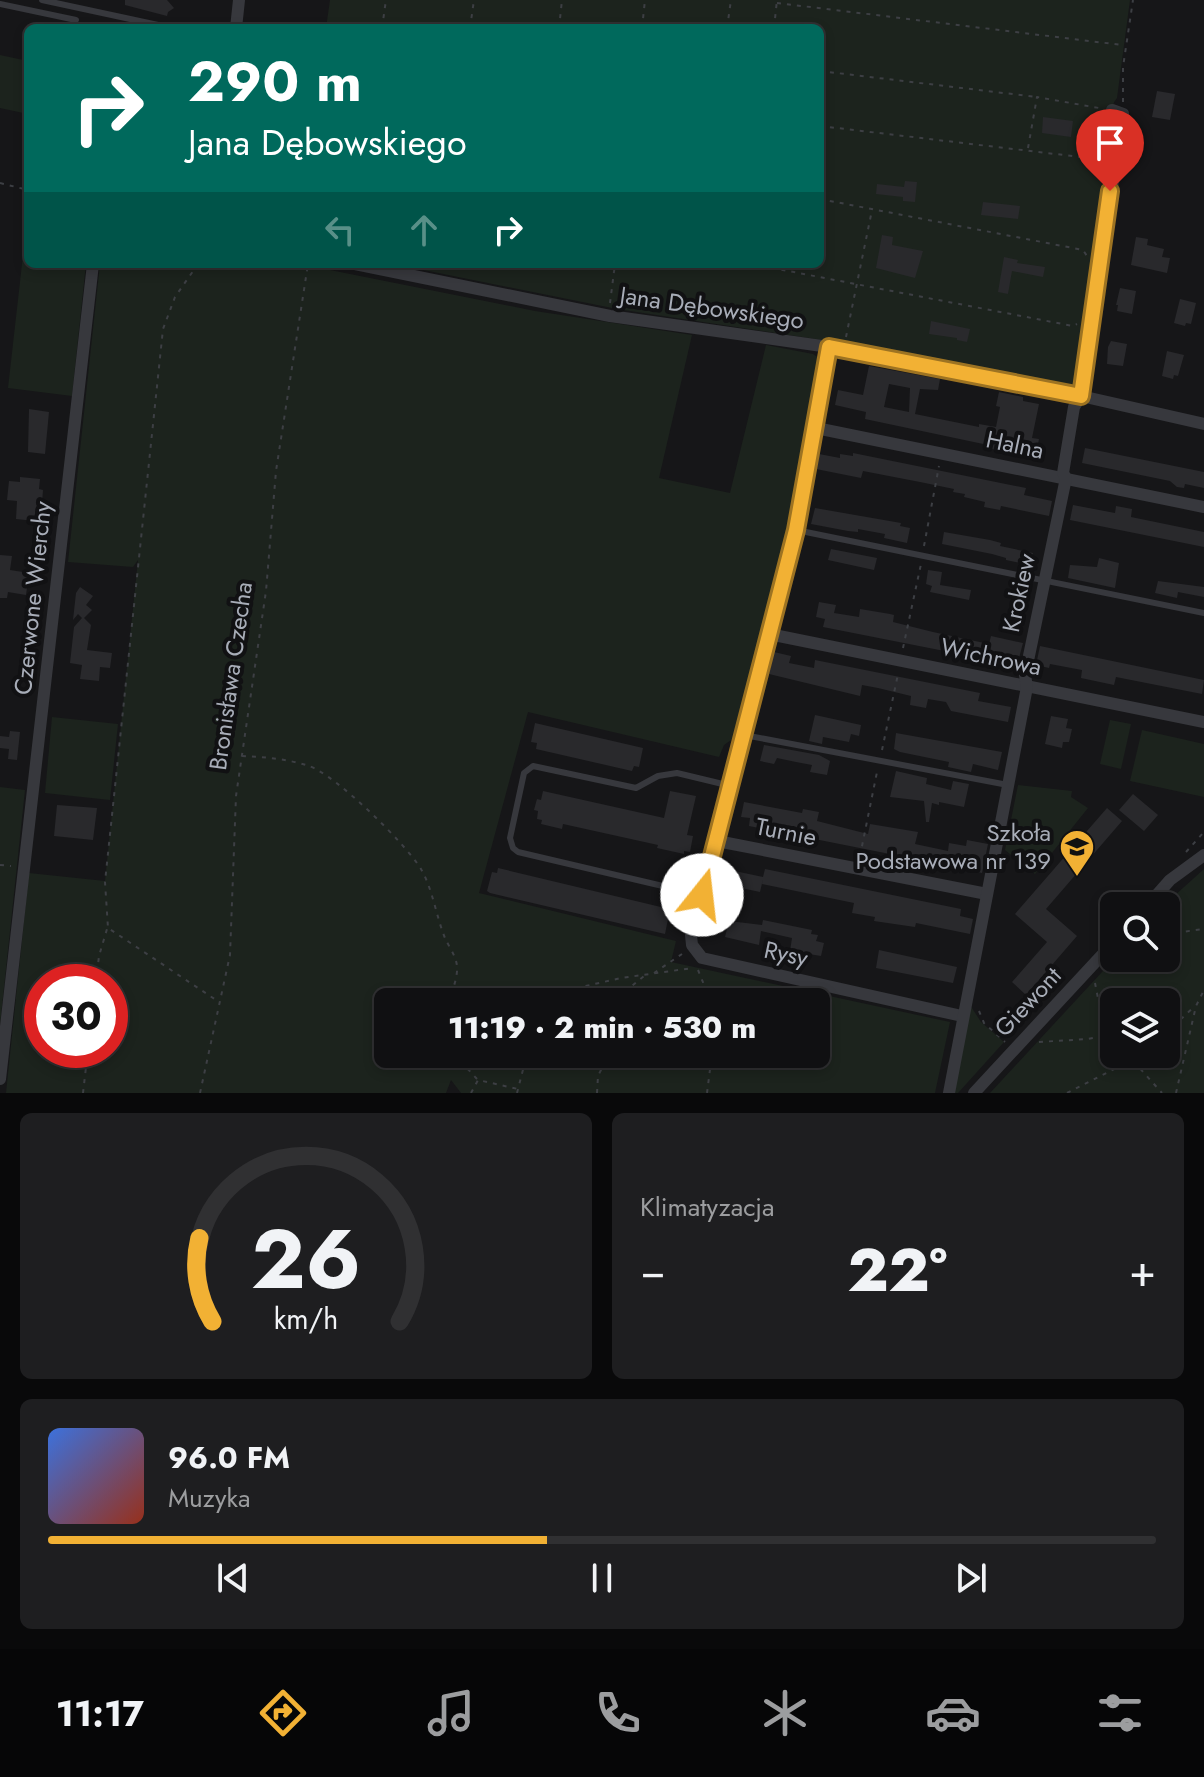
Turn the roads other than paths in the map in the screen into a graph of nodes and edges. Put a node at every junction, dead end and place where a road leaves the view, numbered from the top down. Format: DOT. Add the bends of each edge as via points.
graph roads {
  1 [pos="42,0"];
  2 [pos="239,0"];
  3 [pos="0,4"];
  4 [pos="76,20"];
  5 [pos="153,24"];
  6 [pos="236,24"];
  7 [pos="1117,112"];
  8 [pos="93,268"];
  9 [pos="375,268"];
  10 [pos="829,347"];
  11 [pos="1081,396"];
  12 [pos="1204,424"];
  13 [pos="816,428"];
  14 [pos="1066,478"];
  15 [pos="1204,507"];
  16 [pos="796,530"];
  17 [pos="1044,583"];
  18 [pos="1204,613"];
  19 [pos="769,634"];
  20 [pos="1027,687"];
  21 [pos="1204,722"];
  22 [pos="744,735"];
  23 [pos="731,786"];
  24 [pos="1009,786"];
  25 [pos="717,841"];
  26 [pos="1204,855"];
  27 [pos="1159,892"];
  28 [pos="987,894"];
  29 [pos="702,895"];
  30 [pos="1100,957"];
  31 [pos="962,1016"];
  32 [pos="0,1079"];
  33 [pos="949,1093"];
  34 [pos="974,1093"];
  1 -- 5 [label="lane"];
  2 -- 6 [label="street"];
  3 -- 4 [label="lane"];
  7 -- 11 [label="street, Krokiew"];
  8 -- 32 [label="street, Czerwone Wierchy"];
  9 -- 10 [label="street, Jana Dębowskiego" via="610,316"];
  10 -- 11 [label="street, Jana Dębowskiego"];
  10 -- 13 [label="street"];
  11 -- 12 [label="street, Jana Dębowskiego"];
  11 -- 14 [label="street, Krokiew" via="1074,407"];
  13 -- 14 [label="street, Halna"];
  13 -- 16 [label="street"];
  14 -- 15 [label="street, Halna"];
  14 -- 17 [label="street, Krokiew"];
  16 -- 17 [label="lane"];
  16 -- 19 [label="street"];
  17 -- 18 [label="lane"];
  17 -- 20 [label="street, Krokiew"];
  19 -- 20 [label="street, Wichrowa"];
  19 -- 22 [label="street"];
  20 -- 21 [label="street, Wichrowa"];
  20 -- 24 [label="street, Krokiew"];
  22 -- 23 [label="street"];
  22 -- 24 [label="lane"];
  23 -- 25 [label="street"];
  23 -- 29 [label="lane" via="677,773 636,788 533,766 524,773 510,838 518,852"];
  24 -- 28 [label="street, Krokiew"];
  25 -- 28 [label="street, Turnie"];
  25 -- 29 [label="street"];
  26 -- 27 [label="street"];
  28 -- 31 [label="street, Krokiew"];
  29 -- 31 [label="street, Rysy" via="691,935 702,958"];
  30 -- 34 [label="street, Giewont"];
  31 -- 33 [label="street, Krokiew"];
}
